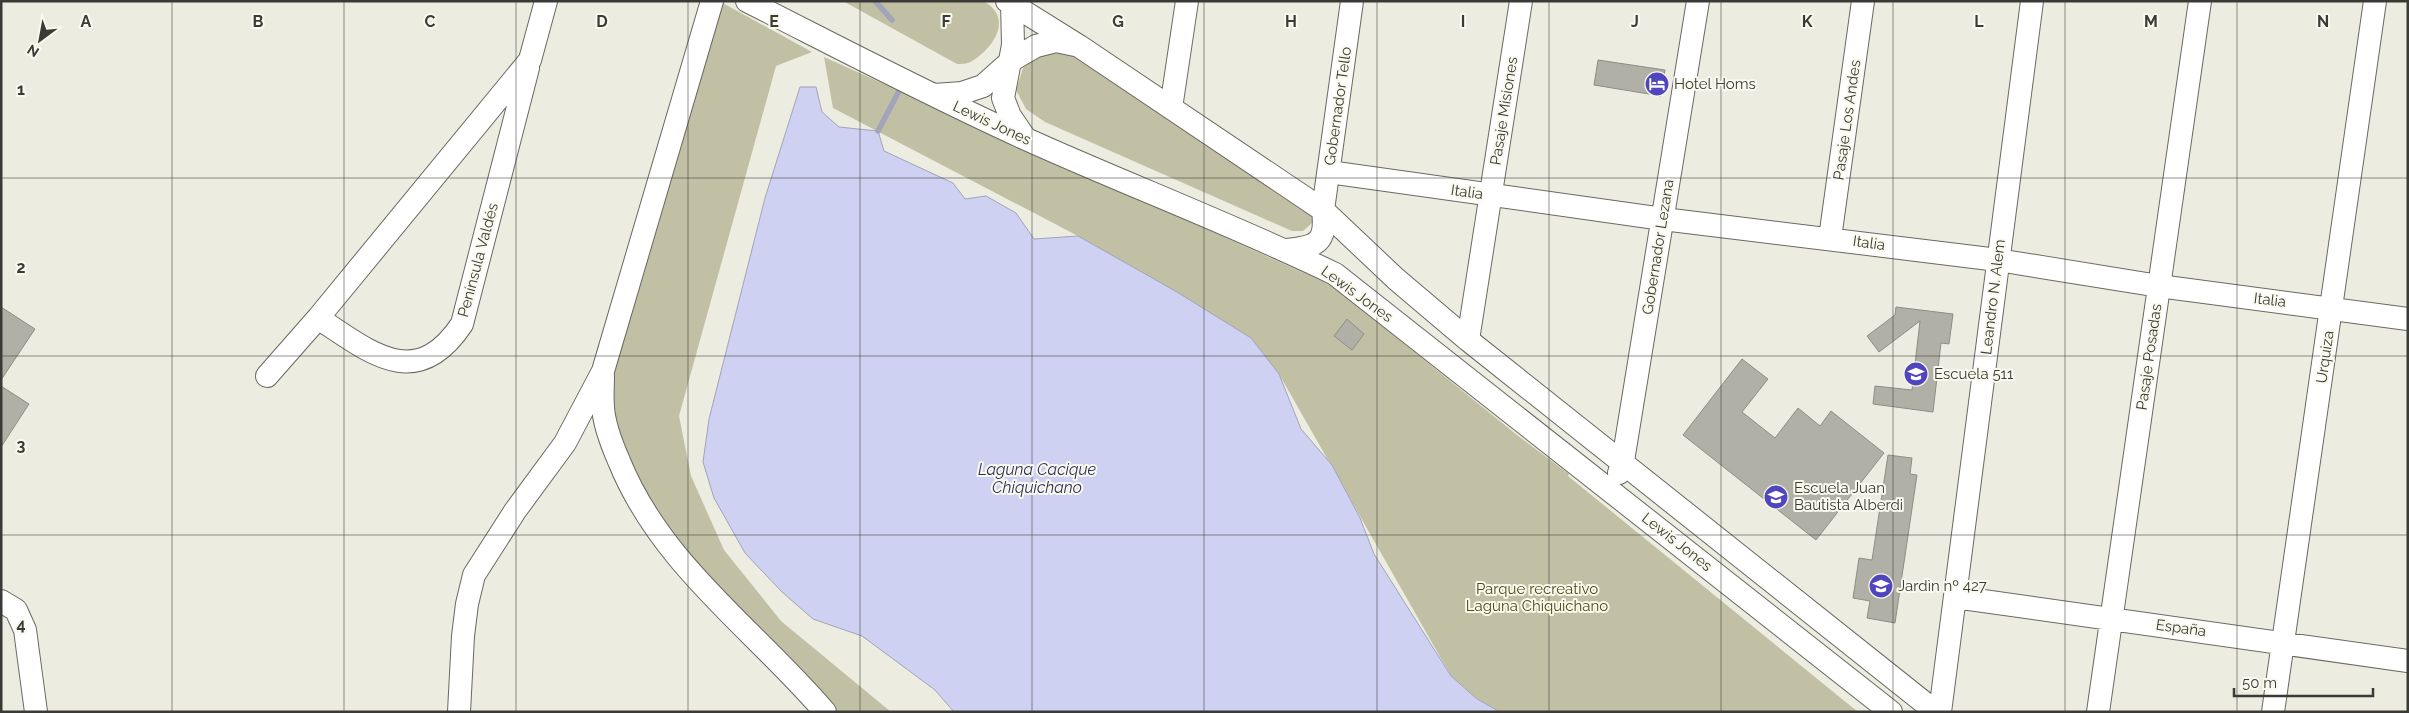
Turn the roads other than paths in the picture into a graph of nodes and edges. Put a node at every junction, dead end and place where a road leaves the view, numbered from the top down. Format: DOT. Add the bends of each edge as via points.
graph roads {
  1 [pos="546,1"];
  2 [pos="712,1"];
  3 [pos="747,1"];
  4 [pos="1187,1"];
  5 [pos="1352,1"];
  6 [pos="1521,1"];
  7 [pos="1698,1"];
  8 [pos="1863,1"];
  9 [pos="2032,1"];
  10 [pos="2200,1"];
  11 [pos="2376,1"];
  12 [pos="1010,2"];
  13 [pos="1079,46"];
  14 [pos="530,60"];
  15 [pos="1012,60"];
  16 [pos="933,95"];
  17 [pos="1172,108"];
  18 [pos="1026,139"];
  19 [pos="1329,172"];
  20 [pos="1491,195"];
  21 [pos="1323,210"];
  22 [pos="1663,219"];
  23 [pos="1830,238"];
  24 [pos="1286,250"];
  25 [pos="1998,260"];
  26 [pos="2160,286"];
  27 [pos="2332,307"];
  28 [pos="318,318"];
  29 [pos="2408,318"];
  30 [pos="1468,340"];
  31 [pos="603,371"];
  32 [pos="267,376"];
  33 [pos="1623,461"];
  34 [pos="1613,491"];
  35 [pos="1955,596"];
  36 [pos="1,601"];
  37 [pos="2112,618"];
  38 [pos="2284,643"];
  39 [pos="2408,661"];
  40 [pos="36,712"];
  41 [pos="459,712"];
  42 [pos="825,712"];
  43 [pos="1892,712"];
  44 [pos="1936,712"];
  45 [pos="1940,712"];
  46 [pos="2098,712"];
  47 [pos="2273,712"];
  1 -- 14 [label="street, Península Valdés"];
  2 -- 31 [label="street"];
  3 -- 16 [label="street, Lewis Jones"];
  4 -- 17 [label="street"];
  5 -- 19 [label="street, Gobernador Tello"];
  6 -- 20 [label="street, Pasaje Misiones"];
  7 -- 22 [label="street, Gobernador Lezana"];
  8 -- 23 [label="street, Pasaje Los Andes"];
  9 -- 25 [label="street, Leandro N. Alem"];
  10 -- 26 [label="street, Pasaje Posadas"];
  11 -- 27 [label="street, Urquiza"];
  12 -- 13 [label="street, Lewis Jones"];
  12 -- 15 [label="street"];
  13 -- 15 [label="street" via="1056,41 1036,46"];
  13 -- 17 [label="street, Lewis Jones"];
  14 -- 28 [label="street, Península Valdés"];
  14 -- 28 [label="street, Península Valdés" via="462,324 452,339 434,355 408,362 384,359"];
  15 -- 16 [label="street" via="982,86 962,93"];
  15 -- 18 [label="street" via="1005,80 1004,98 1010,116"];
  16 -- 18 [label="street, Lewis Jones"];
  17 -- 21 [label="street, Lewis Jones"];
  18 -- 24 [label="street, Lewis Jones"];
  19 -- 20 [label="street, Italia"];
  19 -- 21 [label="street, Gobernador Tello"];
  20 -- 22 [label="street, Italia"];
  20 -- 30 [label="street, Pasaje Misiones"];
  21 -- 24 [label="street, Gobernador Tello" via="1325,228 1319,242 1308,248"];
  21 -- 30 [label="street, Lewis Jones" via="1396,279"];
  22 -- 23 [label="street, Italia"];
  22 -- 33 [label="street, Gobernador Lezana"];
  23 -- 25 [label="street, Italia"];
  24 -- 34 [label="street, Lewis Jones" via="1335,274"];
  25 -- 26 [label="street, Italia"];
  25 -- 35 [label="street, Leandro N. Alem"];
  26 -- 27 [label="street, Italia"];
  26 -- 37 [label="street, Pasaje Posadas"];
  27 -- 29 [label="street, Italia"];
  27 -- 38 [label="street, Urquiza"];
  28 -- 32 [label="street, Península Valdés"];
  30 -- 33 [label="street, Lewis Jones"];
  31 -- 41 [label="street" via="566,443 515,511 474,575 463,636"];
  31 -- 42 [label="street" via="603,408 613,446 627,480 650,519 675,556"];
  33 -- 34 [label="street, Gobernador Lezana"];
  33 -- 44 [label="street, Lewis Jones"];
  34 -- 43 [label="street, Lewis Jones"];
  35 -- 37 [label="street, España"];
  35 -- 45 [label="street, Leandro N. Alem"];
  36 -- 40 [label="street" via="16,610 25,630"];
  37 -- 38 [label="street, España"];
  37 -- 46 [label="street, Pasaje Posadas"];
  38 -- 39 [label="street, España"];
  38 -- 47 [label="street, Urquiza"];
}
